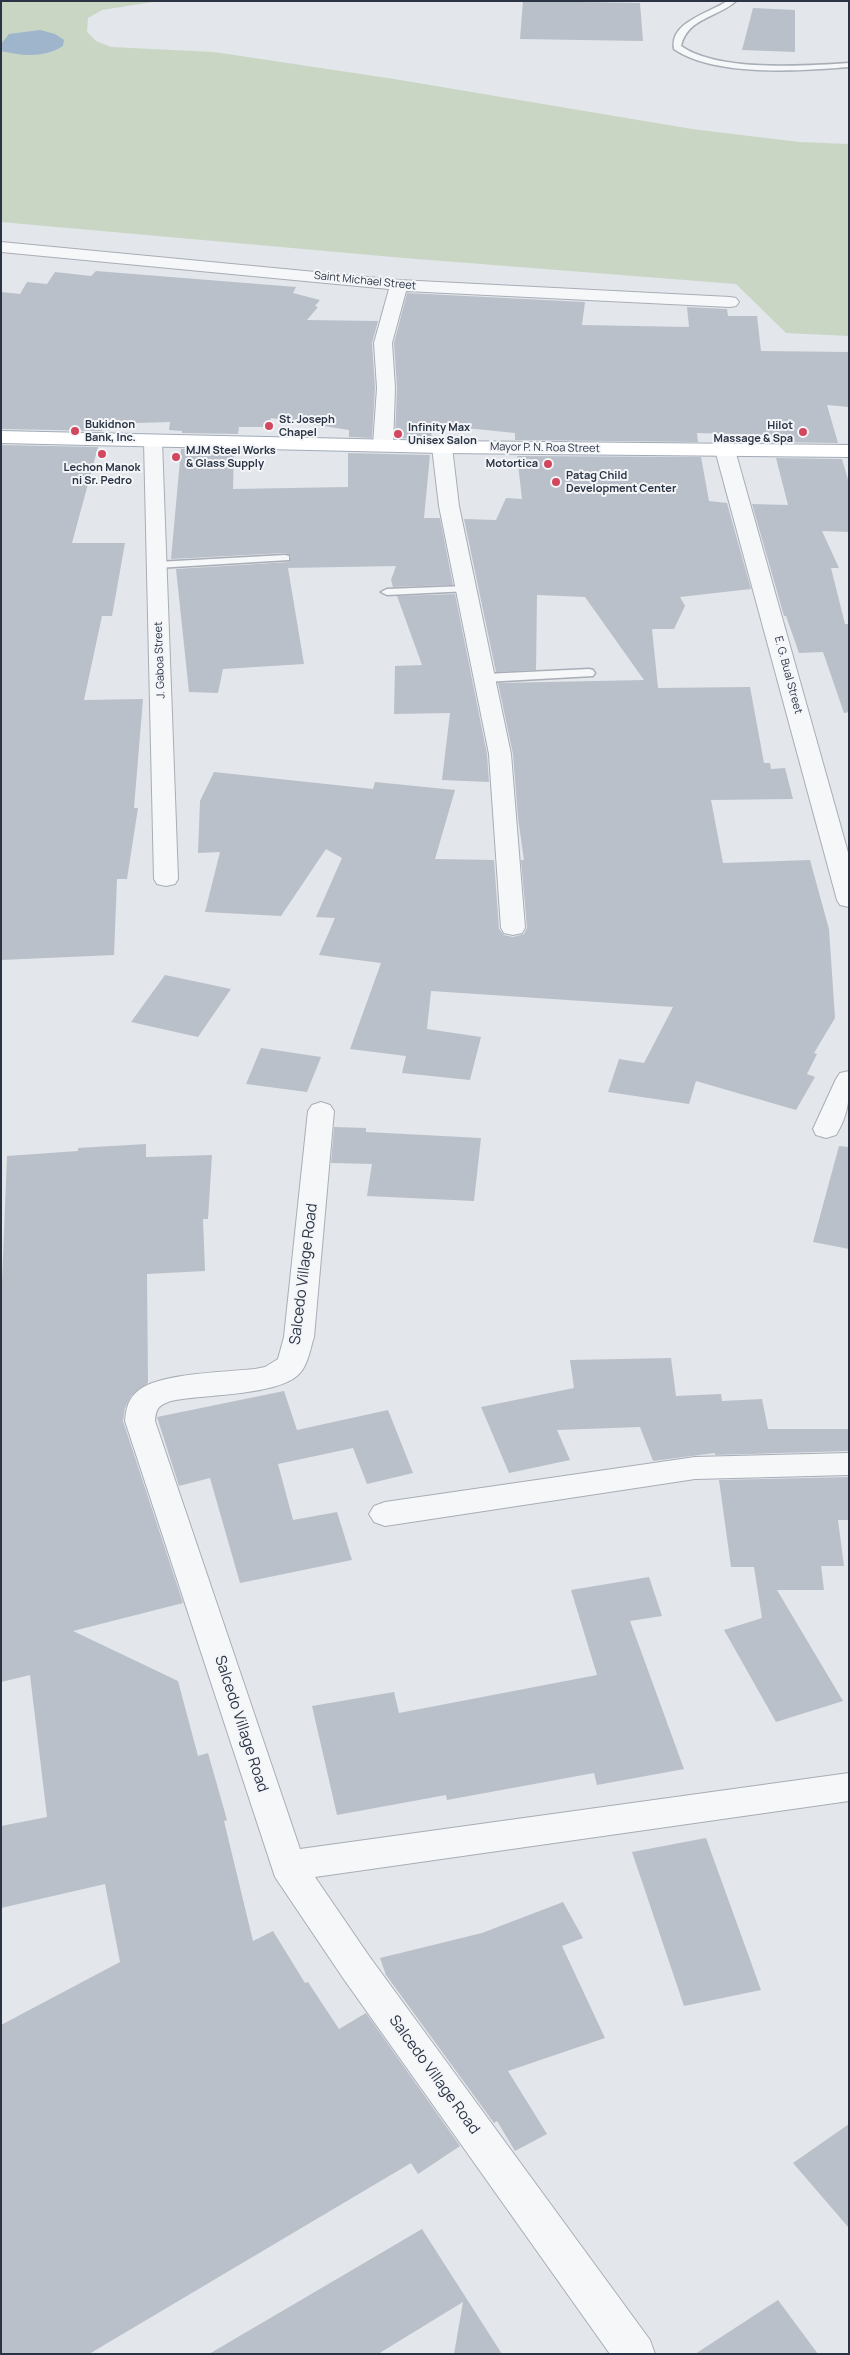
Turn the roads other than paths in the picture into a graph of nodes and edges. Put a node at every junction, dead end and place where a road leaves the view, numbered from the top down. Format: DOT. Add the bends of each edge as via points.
graph roads {
  1 [pos="732,1"];
  2 [pos="849,65"];
  3 [pos="1,247"];
  4 [pos="400,285"];
  5 [pos="730,302"];
  6 [pos="1,437"];
  7 [pos="153,440"];
  8 [pos="383,445"];
  9 [pos="442,447"];
  10 [pos="726,450"];
  11 [pos="849,451"];
  12 [pos="285,558"];
  13 [pos="157,565"];
  14 [pos="465,589"];
  15 [pos="387,592"];
  16 [pos="589,673"];
  17 [pos="485,678"];
  18 [pos="166,879"];
  19 [pos="849,900"];
  20 [pos="514,928"];
  21 [pos="849,1079"];
  22 [pos="321,1111"];
  23 [pos="826,1129"];
  24 [pos="849,1464"];
  25 [pos="385,1514"];
  26 [pos="849,1787"];
  27 [pos="288,1866"];
  28 [pos="635,2354"];
  1 -- 2 [label="lane" via="686,27 678,37 677,47 683,54 722,64"];
  3 -- 4 [label="street, Saint Michael Street"];
  4 -- 5 [label="street, Saint Michael Street"];
  4 -- 8 [label="street" via="383,343 386,388"];
  6 -- 7 [label="main road, Mayor P. N. Roa Street"];
  7 -- 8 [label="main road, Mayor P. N. Roa Street"];
  7 -- 13 [label="street, J. Gaboa Street"];
  8 -- 9 [label="main road, Mayor P. N. Roa Street"];
  9 -- 10 [label="main road, Mayor P. N. Roa Street"];
  9 -- 14 [label="street" via="449,506"];
  10 -- 11 [label="main road, Mayor P. N. Roa Street"];
  10 -- 19 [label="street, E. G. Bual Street"];
  12 -- 13 [label="lane"];
  13 -- 18 [label="street, J. Gaboa Street"];
  14 -- 15 [label="lane"];
  14 -- 17 [label="street"];
  16 -- 17 [label="lane"];
  17 -- 20 [label="street" via="500,754"];
  21 -- 23 [label="street"];
  22 -- 27 [label="street, Salcedo Village Road" via="299,1337 286,1369 270,1376 152,1395 142,1404 140,1421"];
  24 -- 25 [label="street" via="695,1468"];
  26 -- 27 [label="street"];
  27 -- 28 [label="street, Salcedo Village Road" via="362,1975"];
}
